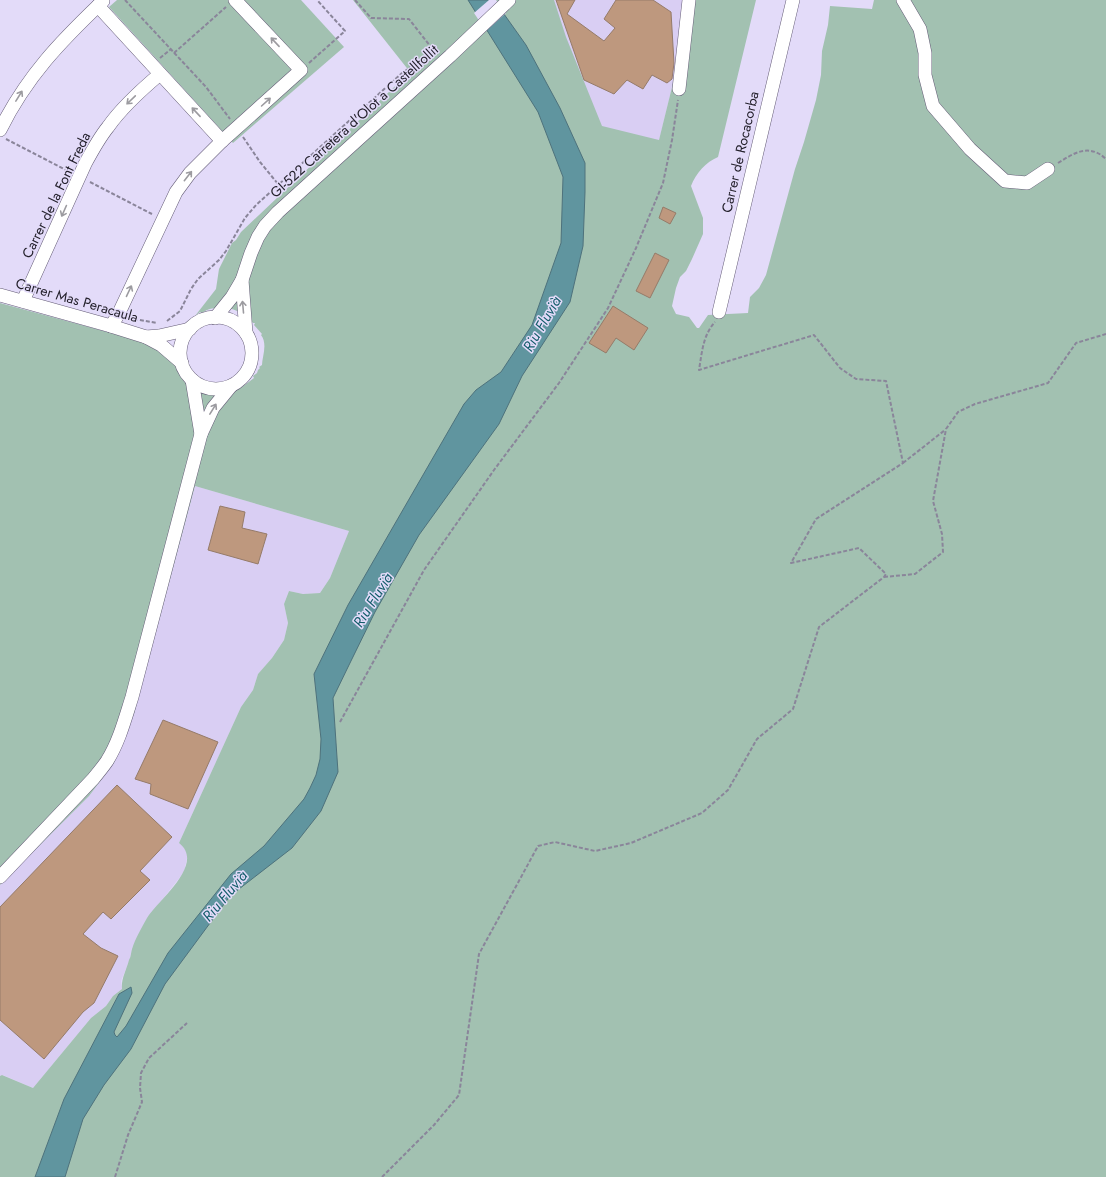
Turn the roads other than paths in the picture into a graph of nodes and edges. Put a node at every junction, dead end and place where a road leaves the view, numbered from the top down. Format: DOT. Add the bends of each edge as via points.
graph roads {
  1 [pos="509,0"];
  2 [pos="689,0"];
  3 [pos="793,0"];
  4 [pos="903,0"];
  5 [pos="101,3"];
  6 [pos="231,3"];
  7 [pos="160,74"];
  8 [pos="679,89"];
  9 [pos="0,130"];
  10 [pos="222,141"];
  11 [pos="1048,169"];
  12 [pos="242,280"];
  13 [pos="0,295"];
  14 [pos="23,301"];
  15 [pos="719,312"];
  16 [pos="215,318"];
  17 [pos="114,320"];
  18 [pos="190,329"];
  19 [pos="246,333"];
  20 [pos="146,337"];
  21 [pos="182,363"];
  22 [pos="192,380"];
  23 [pos="231,386"];
  24 [pos="201,434"];
  25 [pos="0,877"];
  1 -- 12 [label="street, GI-522 Carretera d'Olot a Castellfollit" via="446,51 278,212 265,226 251,253"];
  2 -- 8 [label="street"];
  3 -- 15 [label="street, Carrer de Rocacorba"];
  4 -- 11 [label="street" via="920,29 925,52 925,75 933,106 970,149 1005,181 1027,183"];
  5 -- 7 [label="street"];
  9 -- 5 [label="street, one-way" via="33,74 72,30"];
  10 -- 6 [label="street, one-way" via="301,70"];
  10 -- 7 [label="street, one-way"];
  7 -- 14 [label="street, Carrer de la Font Freda, one-way" via="122,109 96,144"];
  17 -- 10 [label="street, one-way" via="176,192 190,172"];
  12 -- 16 [label="street, GI-522 Carretera d'Olot a Castellfollit"];
  19 -- 12 [label="street, GI-522 Carretera d'Olot a Castellfollit, one-way"];
  13 -- 14 [label="street, Carrer Mas Peracaula"];
  14 -- 17 [label="street, Carrer Mas Peracaula"];
  16 -- 18 [label="street" via="206,319"];
  16 -- 19 [label="street" via="236,323"];
  17 -- 20 [label="street, Carrer Mas Peracaula"];
  18 -- 20 [label="street"];
  18 -- 21 [label="street" via="181,348"];
  19 -- 23 [label="street" via="252,348 251,363 243,377"];
  20 -- 21 [label="street" via="161,345"];
  21 -- 22 [label="street"];
  22 -- 23 [label="street" via="214,389"];
  22 -- 24 [label="street"];
  24 -- 23 [label="street, one-way" via="213,408"];
  24 -- 25 [label="street" via="132,697 114,747 93,779"];
}
